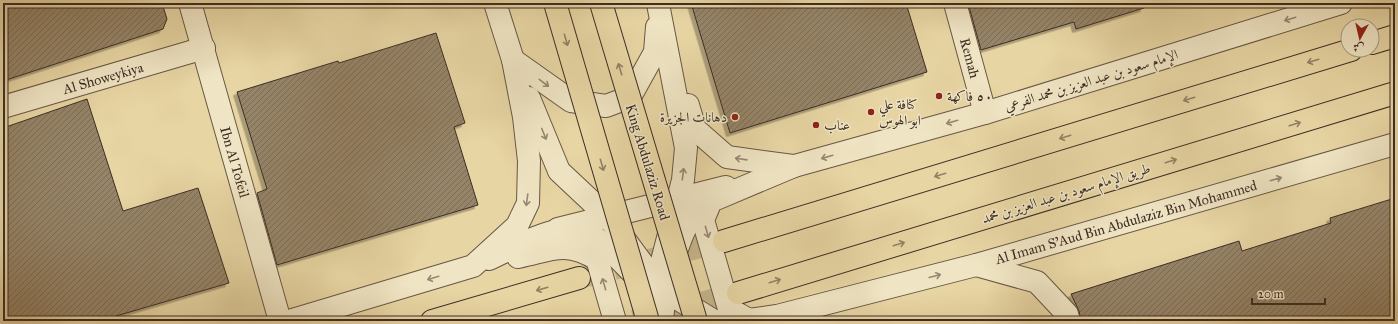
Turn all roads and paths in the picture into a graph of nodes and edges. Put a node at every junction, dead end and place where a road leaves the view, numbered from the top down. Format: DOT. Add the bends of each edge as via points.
graph roads {
  1 [pos="190,3"];
  2 [pos="495,3"];
  3 [pos="555,3"];
  4 [pos="601,3"];
  5 [pos="658,3"];
  6 [pos="955,3"];
  7 [pos="1341,3"];
  8 [pos="1395,36"];
  9 [pos="1380,41"];
  10 [pos="204,48"];
  11 [pos="1340,53"];
  12 [pos="513,60"];
  13 [pos="1395,94"];
  14 [pos="3,107"];
  15 [pos="985,113"];
  16 [pos="1395,144"];
  17 [pos="794,166"];
  18 [pos="706,194"];
  19 [pos="678,199"];
  20 [pos="608,217"];
  21 [pos="558,229"];
  22 [pos="724,241"];
  23 [pos="976,265"];
  24 [pos="473,266"];
  25 [pos="579,278"];
  26 [pos="738,293"];
  27 [pos="857,296"];
  28 [pos="660,298"];
  29 [pos="280,321"];
  30 [pos="289,321"];
  31 [pos="432,321"];
  32 [pos="615,321"];
  33 [pos="649,321"];
  34 [pos="688,321"];
  35 [pos="696,321"];
  36 [pos="714,321"];
  37 [pos="800,321"];
  38 [pos="816,321"];
  39 [pos="1069,321"];
  1 -- 10 [label="street, Ibn Al Tofeil"];
  2 -- 12 [label="street"];
  3 -- 33 [label="main road, one-way, bridge"];
  35 -- 4 [label="main road, King Abdulaziz Road, one-way, bridge"];
  12 -- 5 [label="street, one-way" via="571,102 606,106 615,103 630,97 655,52"];
  17 -- 5 [label="street, one-way" via="727,157 695,129"];
  19 -- 5 [label="street, one-way" via="686,148"];
  6 -- 15 [label="street, Remah"];
  7 -- 15 [label="street, الإمام سعود بن عبد العزيز بن محمد الفرعي, one-way"];
  8 -- 9 [label="main road"];
  10 -- 14 [label="street, Al Showeykiya"];
  10 -- 29 [label="street, Ibn Al Tofeil"];
  11 -- 22 [label="main road, one-way"];
  12 -- 20 [label="street, one-way" via="560,171"];
  12 -- 24 [label="street, one-way" via="529,161 528,203 517,226"];
  26 -- 13 [label="main road, طريق الإمام سعود بن عبد العزيز بن محمد, one-way"];
  15 -- 17 [label="street, الإمام سعود بن عبد العزيز بن محمد الفرعي, one-way"];
  23 -- 16 [label="street, Al Imam S'Aud Bin Abdulaziz Bin Mohammed, one-way"];
  17 -- 18 [label="street"];
  17 -- 27 [label="street, one-way" via="711,201 703,220 729,309 749,320 777,316"];
  18 -- 19 [label="street"];
  18 -- 28 [label="street" via="696,206 685,228"];
  19 -- 20 [label="street"];
  19 -- 28 [label="street"];
  20 -- 21 [label="street"];
  20 -- 28 [label="street"];
  21 -- 24 [label="street"];
  21 -- 28 [label="street" via="576,230 592,235"];
  27 -- 23 [label="street, Al Imam S'Aud Bin Abdulaziz Bin Mohammed, one-way"];
  23 -- 39 [label="street" via="1037,282 1067,314"];
  24 -- 30 [label="street, one-way"];
  32 -- 24 [label="street, one-way" via="596,259 582,250 566,246"];
  25 -- 31 [label="main road, one-way"];
  27 -- 37 [label="street"];
  27 -- 38 [label="street"];
  28 -- 33 [label="street"];
  28 -- 34 [label="street"];
  28 -- 36 [label="street"];
}
